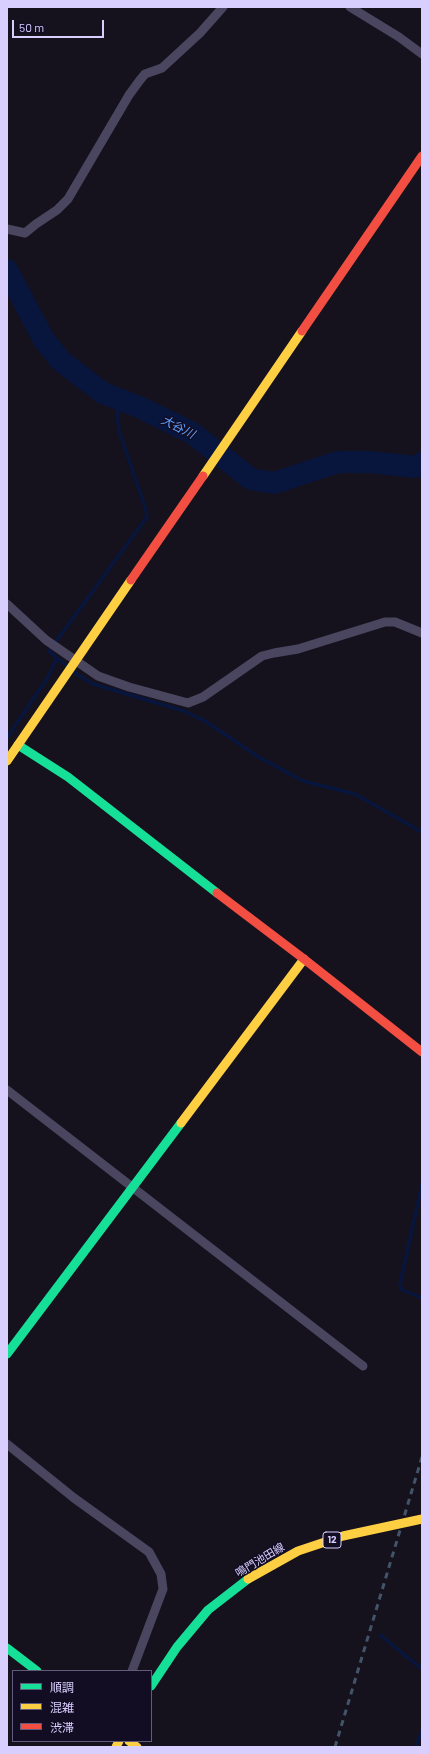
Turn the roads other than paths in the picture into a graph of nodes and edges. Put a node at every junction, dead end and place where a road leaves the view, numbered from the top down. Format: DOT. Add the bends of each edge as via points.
graph roads {
  1 [pos="223,7"];
  2 [pos="350,7"];
  3 [pos="422,54"];
  4 [pos="422,156"];
  5 [pos="7,229"];
  6 [pos="7,604"];
  7 [pos="422,633"];
  8 [pos="74,663"];
  9 [pos="18,745"];
  10 [pos="7,761"];
  11 [pos="304,959"];
  12 [pos="422,1052"];
  13 [pos="7,1090"];
  14 [pos="132,1186"];
  15 [pos="7,1354"];
  16 [pos="363,1366"];
  17 [pos="7,1444"];
  18 [pos="422,1519"];
  19 [pos="7,1648"];
  20 [pos="37,1670"];
  21 [pos="132,1670"];
  22 [pos="152,1684"];
  1 -- 5 [label="street" via="200,33 162,68 145,74 140,80 128,95 68,199 24,233"];
  2 -- 3 [label="street" via="399,36"];
  4 -- 8 [label="street"];
  6 -- 8 [label="street"];
  7 -- 8 [label="street" via="395,622 385,622 298,649 274,652 262,656 203,697 188,703 128,687 98,676"];
  8 -- 9 [label="street"];
  9 -- 10 [label="street"];
  9 -- 11 [label="street" via="68,777"];
  11 -- 12 [label="street"];
  11 -- 14 [label="street"];
  13 -- 14 [label="street"];
  14 -- 15 [label="street"];
  14 -- 16 [label="street"];
  17 -- 21 [label="street" via="74,1498 149,1552 161,1574 163,1589"];
  18 -- 22 [label="street, 鳴門池田線 / 12, bridge" via="343,1536 305,1549 248,1579 208,1610 177,1647"];
  19 -- 20 [label="street"];
}
